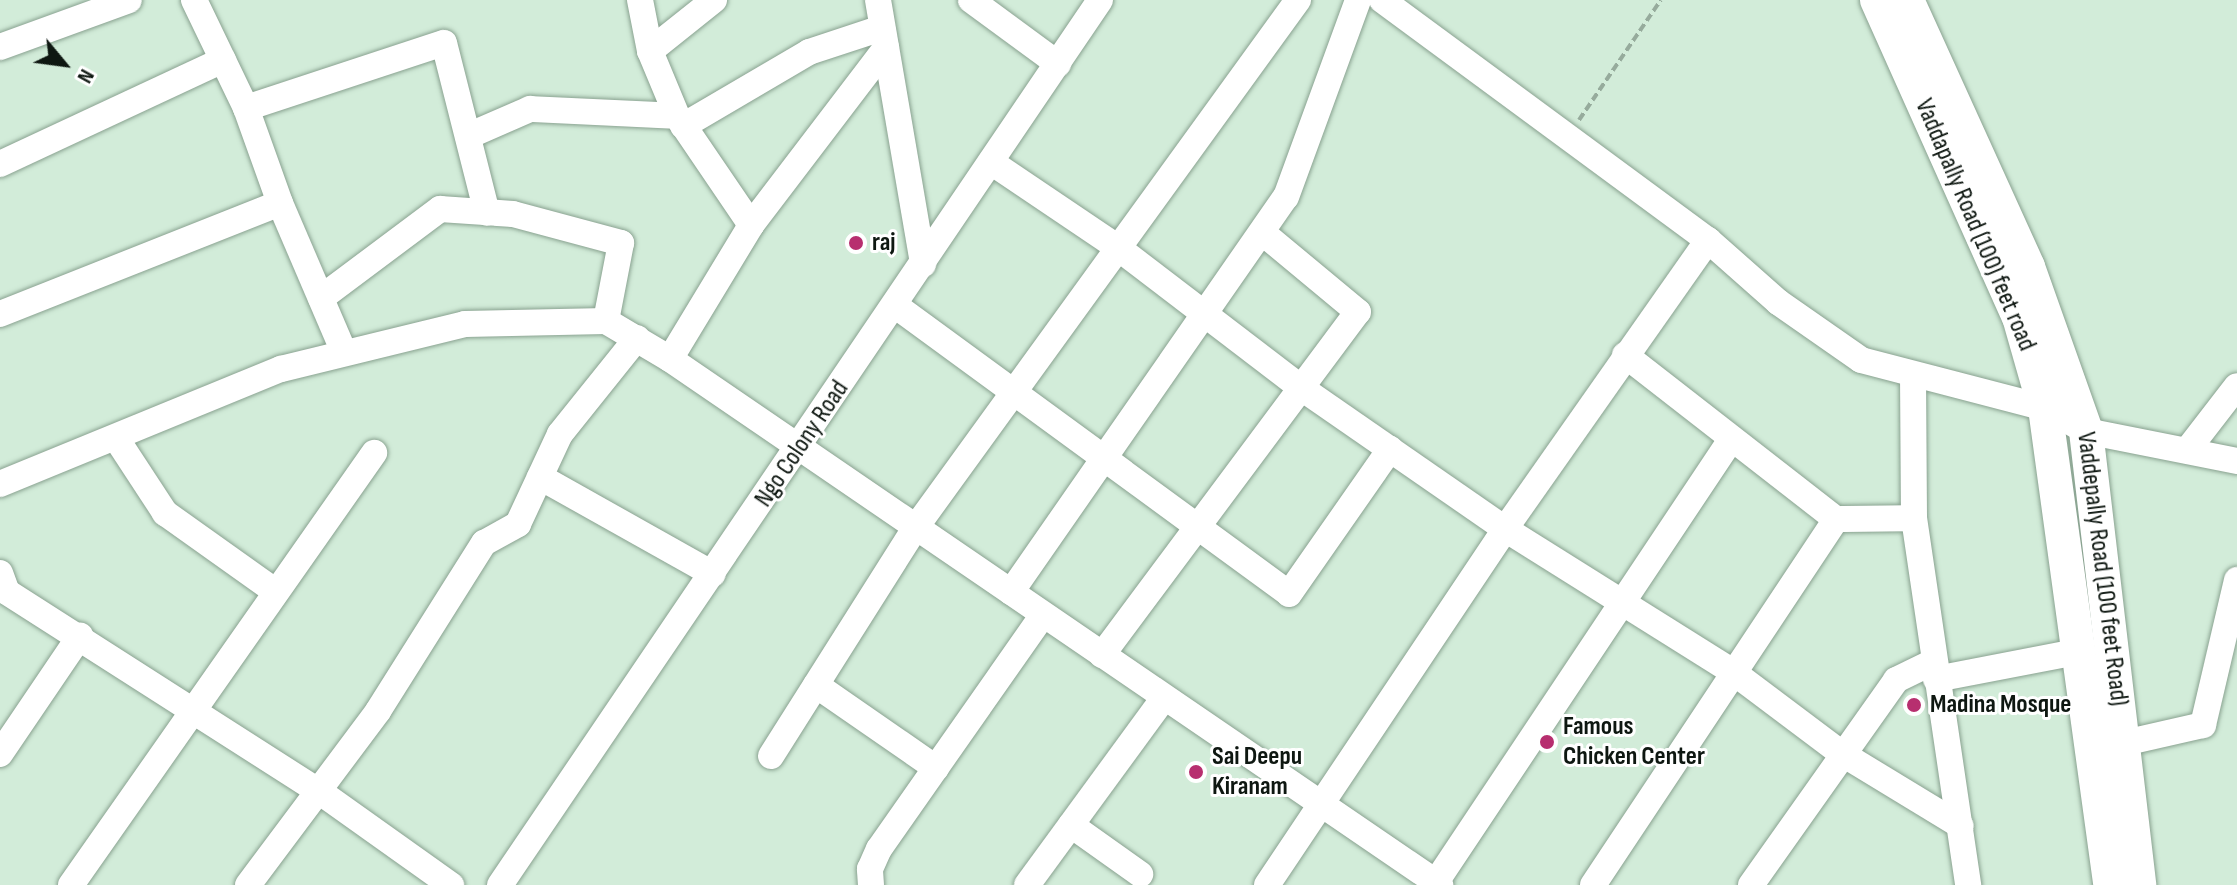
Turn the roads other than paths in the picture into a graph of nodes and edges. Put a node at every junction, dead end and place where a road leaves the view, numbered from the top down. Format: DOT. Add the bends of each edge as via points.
graph roads {
  1 [pos="129,0"];
  2 [pos="194,0"];
  3 [pos="640,0"];
  4 [pos="714,0"];
  5 [pos="878,0"];
  6 [pos="971,0"];
  7 [pos="1100,0"];
  8 [pos="1298,0"];
  9 [pos="1358,0"];
  10 [pos="1382,0"];
  11 [pos="1877,0"];
  12 [pos="1907,0"];
  13 [pos="884,38"];
  14 [pos="0,47"];
  15 [pos="650,51"];
  16 [pos="223,60"];
  17 [pos="1058,64"];
  18 [pos="246,108"];
  19 [pos="680,121"];
  20 [pos="468,136"];
  21 [pos="991,162"];
  22 [pos="0,164"];
  23 [pos="280,203"];
  24 [pos="487,213"];
  25 [pos="751,225"];
  26 [pos="1263,233"];
  27 [pos="1708,240"];
  28 [pos="1117,247"];
  29 [pos="923,264"];
  30 [pos="321,298"];
  31 [pos="896,306"];
  32 [pos="0,314"];
  33 [pos="1207,317"];
  34 [pos="606,321"];
  35 [pos="637,338"];
  36 [pos="344,352"];
  37 [pos="1625,355"];
  38 [pos="670,359"];
  39 [pos="1913,375"];
  40 [pos="2237,386"];
  41 [pos="1300,387"];
  42 [pos="1014,392"];
  43 [pos="2045,408"];
  44 [pos="2086,431"];
  45 [pos="116,438"];
  46 [pos="1730,441"];
  47 [pos="799,447"];
  48 [pos="2189,448"];
  49 [pos="1390,449"];
  50 [pos="374,453"];
  51 [pos="1106,460"];
  52 [pos="2237,461"];
  53 [pos="540,477"];
  54 [pos="0,484"];
  55 [pos="1914,518"];
  56 [pos="1836,519"];
  57 [pos="916,527"];
  58 [pos="1197,527"];
  59 [pos="1505,529"];
  60 [pos="0,573"];
  61 [pos="713,574"];
  62 [pos="2237,580"];
  63 [pos="276,592"];
  64 [pos="1011,592"];
  65 [pos="1622,604"];
  66 [pos="1043,615"];
  67 [pos="80,636"];
  68 [pos="2082,651"];
  69 [pos="1102,655"];
  70 [pos="1934,670"];
  71 [pos="1733,672"];
  72 [pos="816,685"];
  73 [pos="1164,698"];
  74 [pos="195,713"];
  75 [pos="2124,743"];
  76 [pos="1841,753"];
  77 [pos="0,754"];
  78 [pos="771,756"];
  79 [pos="936,768"];
  80 [pos="320,792"];
  81 [pos="1319,804"];
  82 [pos="1071,825"];
  83 [pos="1961,826"];
  84 [pos="1140,874"];
  85 [pos="1438,884"];
  86 [pos="71,885"];
  87 [pos="248,885"];
  88 [pos="451,885"];
  89 [pos="500,885"];
  90 [pos="871,885"];
  91 [pos="1027,885"];
  92 [pos="1267,885"];
  93 [pos="1593,885"];
  94 [pos="1751,885"];
  95 [pos="1968,885"];
  96 [pos="2110,885"];
  97 [pos="2139,885"];
  1 -- 14 [label="street"];
  2 -- 16 [label="street"];
  3 -- 15 [label="street"];
  4 -- 15 [label="street"];
  5 -- 13 [label="street"];
  6 -- 17 [label="street"];
  7 -- 17 [label="street, Ngo Colony Road"];
  8 -- 28 [label="street"];
  9 -- 26 [label="street" via="1286,197"];
  10 -- 27 [label="street"];
  11 -- 43 [label="main road, Vaddapally Road (100) feet road" via="2019,317"];
  12 -- 44 [label="main road, Vaddepally Road (100 feet Road)" via="2028,267"];
  13 -- 19 [label="street" via="809,52"];
  13 -- 25 [label="street"];
  13 -- 29 [label="street"];
  15 -- 19 [label="street"];
  16 -- 18 [label="street"];
  16 -- 22 [label="street"];
  17 -- 21 [label="street, Ngo Colony Road"];
  18 -- 20 [label="street" via="444,43"];
  18 -- 23 [label="street"];
  19 -- 20 [label="street" via="530,109"];
  19 -- 25 [label="street"];
  20 -- 24 [label="street"];
  21 -- 28 [label="street"];
  21 -- 29 [label="street, Ngo Colony Road"];
  23 -- 30 [label="street"];
  23 -- 32 [label="street"];
  24 -- 30 [label="street" via="440,209"];
  24 -- 34 [label="street" via="513,214 621,243"];
  25 -- 38 [label="street"];
  26 -- 33 [label="street"];
  26 -- 41 [label="street" via="1358,312"];
  27 -- 37 [label="street"];
  27 -- 39 [label="street" via="1778,302 1861,360"];
  28 -- 33 [label="street"];
  28 -- 42 [label="street"];
  29 -- 31 [label="street, Ngo Colony Road"];
  30 -- 36 [label="street"];
  31 -- 42 [label="street"];
  31 -- 47 [label="street, Ngo Colony Road"];
  33 -- 41 [label="street"];
  33 -- 51 [label="street"];
  34 -- 35 [label="street"];
  34 -- 36 [label="street" via="465,324"];
  35 -- 38 [label="street"];
  35 -- 53 [label="street" via="560,434"];
  36 -- 45 [label="street" via="281,369"];
  37 -- 46 [label="street"];
  37 -- 59 [label="street"];
  38 -- 47 [label="street"];
  39 -- 43 [label="street"];
  39 -- 55 [label="street"];
  40 -- 48 [label="street"];
  41 -- 49 [label="street"];
  41 -- 58 [label="street"];
  42 -- 51 [label="street"];
  42 -- 57 [label="street"];
  43 -- 44 [label="street"];
  43 -- 68 [label="main road, Vaddapally Road (100) feet road"];
  44 -- 48 [label="street"];
  44 -- 75 [label="main road, Vaddepally Road (100 feet Road)"];
  45 -- 54 [label="street"];
  45 -- 63 [label="street" via="165,513"];
  46 -- 56 [label="street"];
  46 -- 65 [label="street"];
  47 -- 57 [label="street"];
  47 -- 61 [label="street, Ngo Colony Road"];
  48 -- 52 [label="street"];
  49 -- 58 [label="street" via="1289,594"];
  49 -- 59 [label="street"];
  50 -- 63 [label="street"];
  51 -- 58 [label="street"];
  51 -- 64 [label="street"];
  53 -- 61 [label="street"];
  53 -- 80 [label="street" via="518,524 484,543"];
  55 -- 56 [label="street"];
  55 -- 70 [label="street"];
  56 -- 71 [label="street"];
  57 -- 64 [label="street"];
  57 -- 72 [label="street"];
  58 -- 69 [label="street"];
  59 -- 65 [label="street"];
  59 -- 81 [label="street"];
  60 -- 67 [label="street" via="7,592"];
  61 -- 89 [label="street, Ngo Colony Road"];
  62 -- 75 [label="street" via="2203,725"];
  63 -- 74 [label="street"];
  64 -- 66 [label="street"];
  65 -- 71 [label="street"];
  65 -- 85 [label="street"];
  66 -- 69 [label="street"];
  66 -- 79 [label="street"];
  67 -- 74 [label="street"];
  67 -- 77 [label="street"];
  68 -- 70 [label="street"];
  68 -- 96 [label="main road, Vaddapally Road (100) feet road"];
  69 -- 73 [label="street"];
  70 -- 76 [label="street" via="1896,680"];
  70 -- 83 [label="street"];
  71 -- 76 [label="street"];
  71 -- 93 [label="street"];
  72 -- 78 [label="street"];
  72 -- 79 [label="street"];
  73 -- 81 [label="street"];
  73 -- 82 [label="street"];
  74 -- 80 [label="street"];
  74 -- 86 [label="street"];
  75 -- 97 [label="main road, Vaddepally Road (100 feet Road)"];
  76 -- 83 [label="street"];
  76 -- 94 [label="street"];
  79 -- 90 [label="street" via="879,849 870,869"];
  80 -- 87 [label="street"];
  80 -- 88 [label="street"];
  81 -- 85 [label="street"];
  81 -- 92 [label="street"];
  82 -- 84 [label="street"];
  82 -- 91 [label="street"];
  83 -- 95 [label="street"];
}
